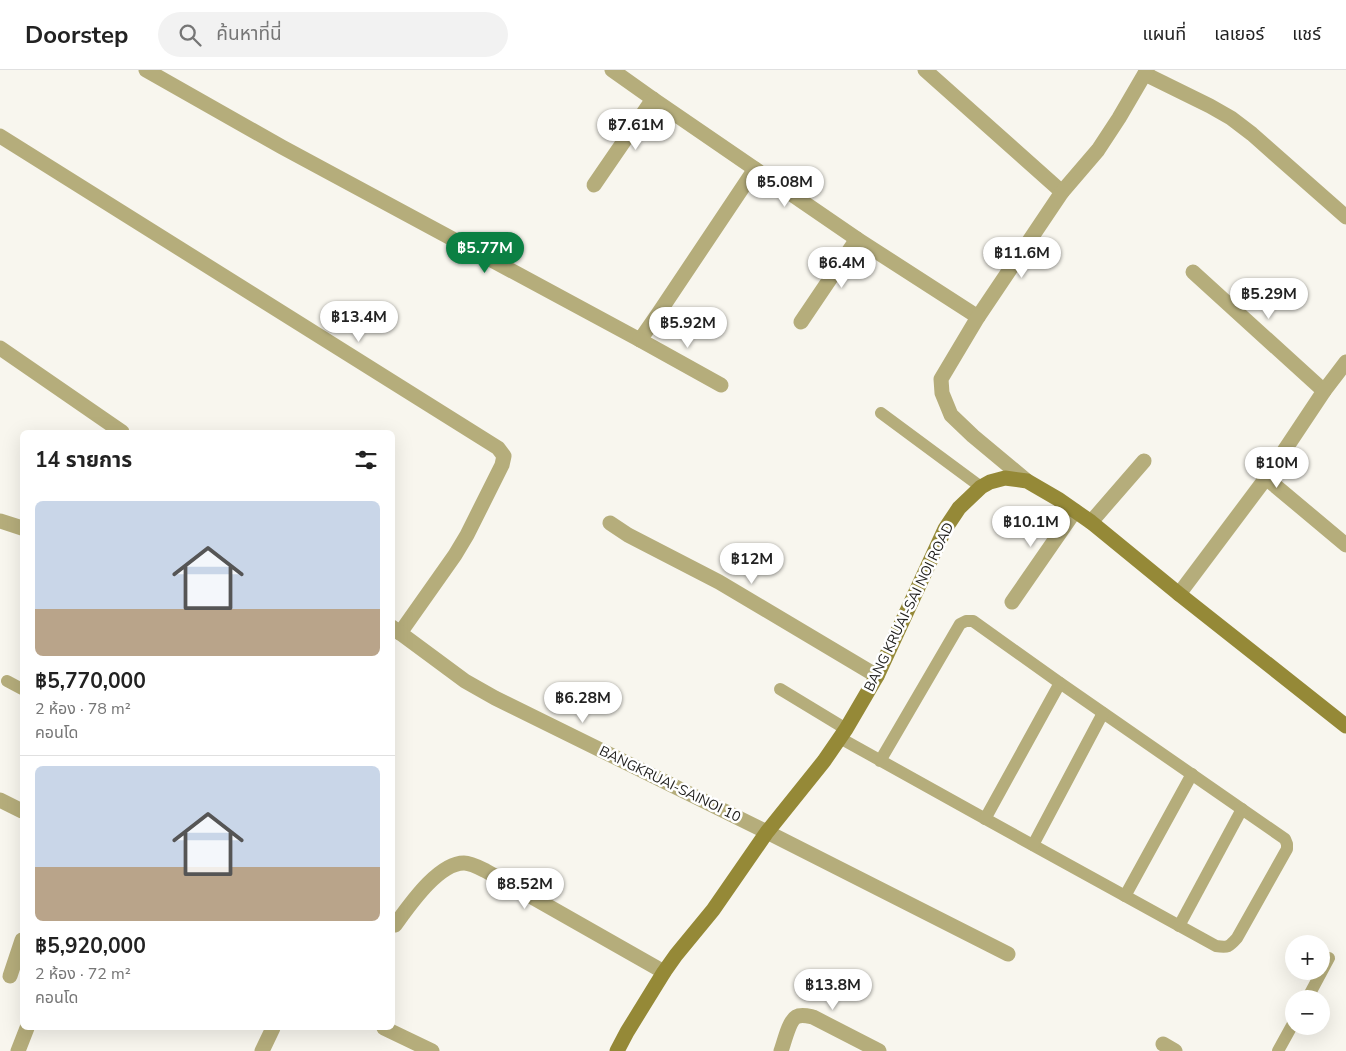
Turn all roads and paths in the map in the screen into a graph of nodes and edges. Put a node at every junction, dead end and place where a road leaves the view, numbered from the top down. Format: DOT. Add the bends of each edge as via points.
graph roads {
  1 [pos="146,70"];
  2 [pos="612,70"];
  3 [pos="925,70"];
  4 [pos="1146,72"];
  5 [pos="653,100"];
  6 [pos="0,136"];
  7 [pos="755,168"];
  8 [pos="594,185"];
  9 [pos="1062,192"];
  10 [pos="1346,217"];
  11 [pos="857,239"];
  12 [pos="1193,272"];
  13 [pos="978,317"];
  14 [pos="801,322"];
  15 [pos="640,340"];
  16 [pos="0,348"];
  17 [pos="1346,362"];
  18 [pos="721,385"];
  19 [pos="1324,391"];
  20 [pos="881,413"];
  21 [pos="119,430"];
  22 [pos="1144,461"];
  23 [pos="1266,478"];
  24 [pos="1027,482"];
  25 [pos="982,487"];
  26 [pos="1075,511"];
  27 [pos="0,521"];
  28 [pos="1091,522"];
  29 [pos="610,523"];
  30 [pos="20,527"];
  31 [pos="1346,545"];
  32 [pos="1179,594"];
  33 [pos="1012,602"];
  34 [pos="396,630"];
  35 [pos="876,676"];
  36 [pos="7,682"];
  37 [pos="1060,683"];
  38 [pos="20,688"];
  39 [pos="780,689"];
  40 [pos="1103,712"];
  41 [pos="1346,726"];
  42 [pos="843,734"];
  43 [pos="880,761"];
  44 [pos="1192,774"];
  45 [pos="0,800"];
  46 [pos="1242,809"];
  47 [pos="20,810"];
  48 [pos="986,819"];
  49 [pos="768,832"];
  50 [pos="1033,845"];
  51 [pos="1125,896"];
  52 [pos="395,925"];
  53 [pos="1179,926"];
  54 [pos="20,946"];
  55 [pos="1008,954"];
  56 [pos="664,972"];
  57 [pos="10,976"];
  58 [pos="26,1030"];
  59 [pos="272,1030"];
  60 [pos="388,1030"];
  61 [pos="1287,1035"];
  62 [pos="18,1051"];
  63 [pos="262,1051"];
  64 [pos="432,1051"];
  65 [pos="617,1051"];
  66 [pos="781,1051"];
  67 [pos="879,1051"];
  68 [pos="1278,1051"];
  1 -- 15 [label="street"];
  2 -- 5 [label="street"];
  3 -- 9 [label="street"];
  4 -- 9 [label="street" via="1098,150"];
  4 -- 10 [label="street" via="1231,118"];
  5 -- 7 [label="street"];
  5 -- 8 [label="street"];
  6 -- 34 [label="street" via="498,448 504,456 502,465 467,535"];
  7 -- 11 [label="street"];
  7 -- 15 [label="street"];
  9 -- 13 [label="street"];
  11 -- 13 [label="street"];
  11 -- 14 [label="street"];
  12 -- 19 [label="street"];
  13 -- 24 [label="street" via="941,379 942,393 952,415"];
  15 -- 18 [label="street"];
  16 -- 21 [label="street"];
  17 -- 19 [label="street"];
  19 -- 23 [label="street"];
  20 -- 25 [label="lane"];
  22 -- 28 [label="street"];
  23 -- 31 [label="street"];
  23 -- 32 [label="street"];
  24 -- 25 [label="main road, BANG KRUAI-SAI NOI ROAD" via="1005,478"];
  24 -- 26 [label="main road, BANG KRUAI-SAI NOI ROAD"];
  25 -- 35 [label="main road, BANG KRUAI-SAI NOI ROAD" via="959,508 945,529"];
  26 -- 28 [label="main road, BANG KRUAI-SAI NOI ROAD"];
  26 -- 33 [label="street"];
  27 -- 30 [label="street"];
  28 -- 32 [label="main road, BANG KRUAI-SAI NOI ROAD"];
  29 -- 35 [label="street" via="719,582"];
  32 -- 41 [label="main road, BANG KRUAI-SAI NOI ROAD"];
  34 -- 49 [label="street, BANGKRUAI-SAINOI 10" via="495,698"];
  35 -- 42 [label="main road, BANG KRUAI-SAI NOI ROAD"];
  36 -- 38 [label="lane"];
  37 -- 40 [label="lane"];
  37 -- 43 [label="lane" via="973,621 966,621 960,624"];
  37 -- 48 [label="lane"];
  39 -- 42 [label="lane"];
  40 -- 44 [label="lane"];
  40 -- 50 [label="lane"];
  42 -- 43 [label="lane"];
  42 -- 49 [label="main road, BANG KRUAI-SAI NOI ROAD"];
  43 -- 48 [label="lane"];
  44 -- 46 [label="lane"];
  44 -- 51 [label="lane"];
  45 -- 47 [label="street"];
  46 -- 53 [label="lane"];
  46 -- 53 [label="lane" via="1285,839 1287,848 1229,946 1216,946"];
  48 -- 50 [label="lane"];
  49 -- 55 [label="street, BANGKRUAI-SAINOI 10"];
  49 -- 56 [label="main road, BANG KRUAI-SAI NOI ROAD"];
  50 -- 51 [label="lane"];
  51 -- 53 [label="lane"];
  52 -- 56 [label="street" via="437,875 456,864 466,863 486,871"];
  54 -- 57 [label="street"];
  56 -- 65 [label="main road, BANG KRUAI-SAI NOI ROAD"];
  58 -- 62 [label="street"];
  59 -- 63 [label="street"];
  60 -- 64 [label="street"];
  61 -- 68 [label="lane"];
  66 -- 67 [label="street" via="792,1022 796,1016 803,1015"];
}
